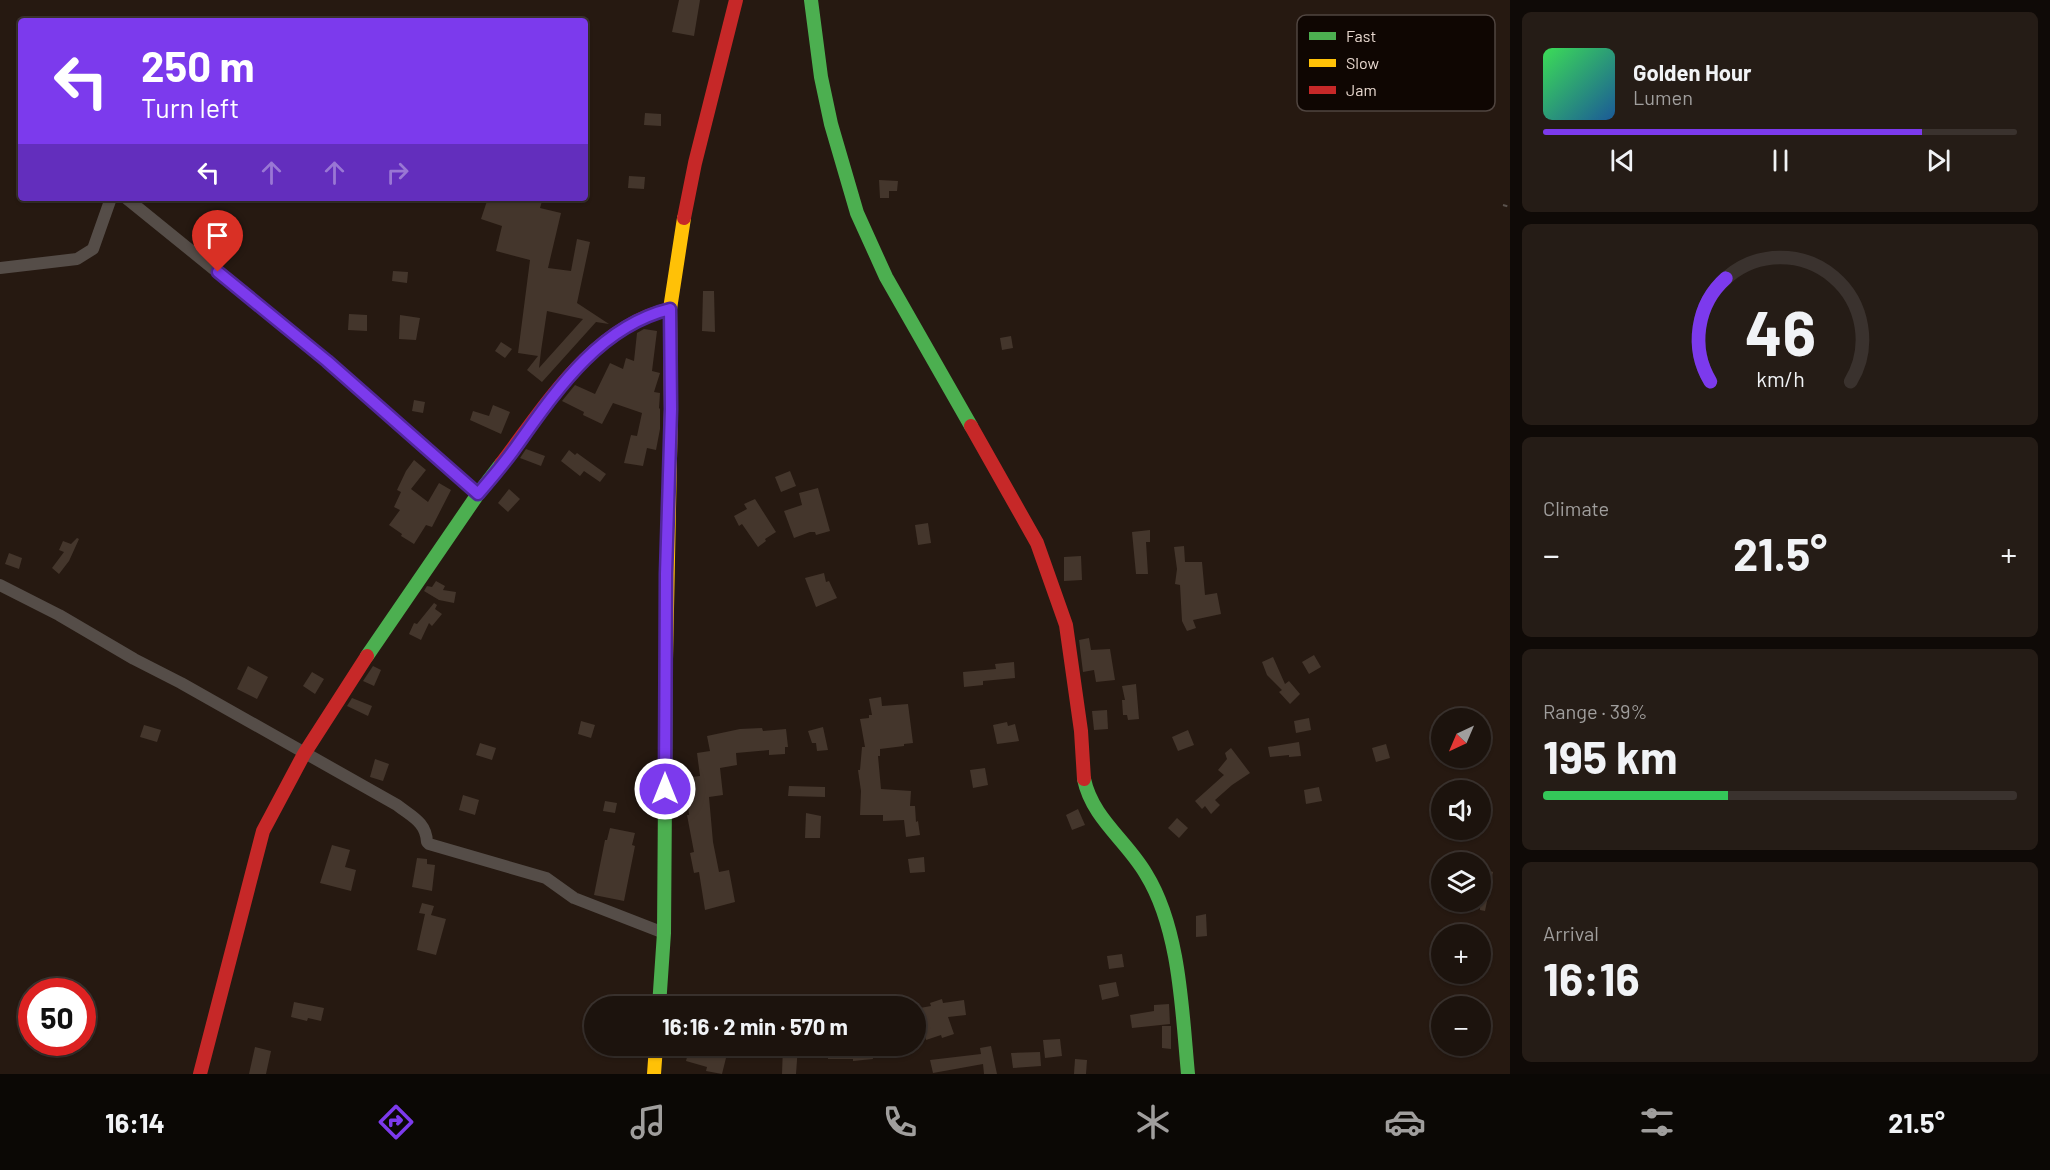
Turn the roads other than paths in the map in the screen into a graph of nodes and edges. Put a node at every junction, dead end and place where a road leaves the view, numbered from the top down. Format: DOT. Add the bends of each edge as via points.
graph roads {
  1 [pos="736,0"];
  2 [pos="811,0"];
  3 [pos="110,201"];
  4 [pos="130,201"];
  5 [pos="0,268"];
  6 [pos="670,309"];
  7 [pos="478,494"];
  8 [pos="0,585"];
  9 [pos="304,754"];
  10 [pos="664,933"];
  11 [pos="659,996"];
  12 [pos="655,1056"];
  13 [pos="200,1074"];
  14 [pos="654,1074"];
  15 [pos="1188,1074"];
  1 -- 6 [label="street" via="695,163"];
  2 -- 15 [label="street" via="831,124 857,213 886,277 1037,543 1066,626 1089,798 1146,873 1161,903 1179,973"];
  3 -- 5 [label="street" via="93,249 86,255"];
  4 -- 7 [label="street" via="327,361"];
  6 -- 7 [label="street" via="649,314 628,326 576,368"];
  6 -- 10 [label="street"];
  7 -- 9 [label="street"];
  8 -- 9 [label="street"];
  9 -- 10 [label="street" via="398,805 422,824 429,844 546,878 574,898"];
  9 -- 13 [label="street" via="263,831"];
  10 -- 11 [label="street"];
  12 -- 14 [label="street"];
}
